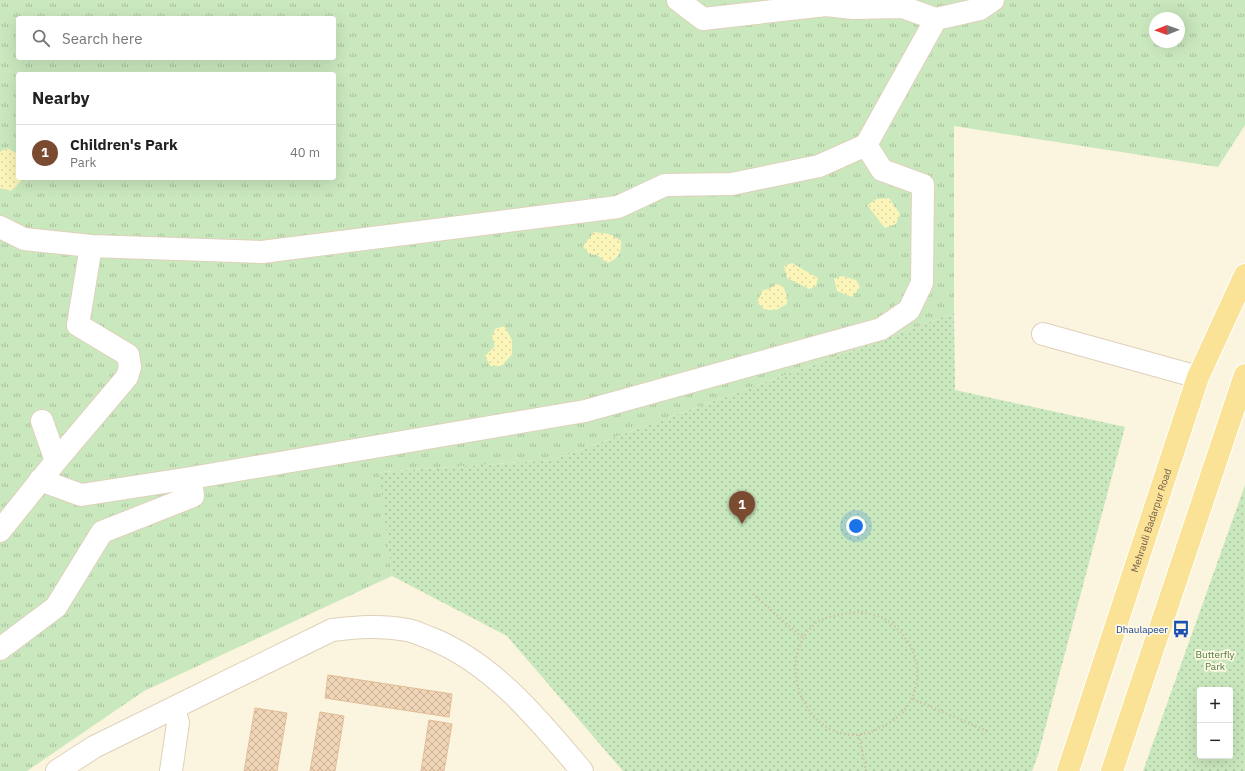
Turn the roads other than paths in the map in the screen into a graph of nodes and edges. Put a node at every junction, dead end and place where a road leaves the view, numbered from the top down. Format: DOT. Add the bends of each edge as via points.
graph roads {
  1 [pos="678,0"];
  2 [pos="993,0"];
  3 [pos="936,19"];
  4 [pos="866,145"];
  5 [pos="0,227"];
  6 [pos="91,246"];
  7 [pos="1245,275"];
  8 [pos="1044,334"];
  9 [pos="1245,375"];
  10 [pos="1198,377"];
  11 [pos="42,420"];
  12 [pos="56,461"];
  13 [pos="191,478"];
  14 [pos="40,480"];
  15 [pos="0,531"];
  16 [pos="0,649"];
  17 [pos="174,708"];
  18 [pos="57,771"];
  19 [pos="171,771"];
  20 [pos="582,771"];
  21 [pos="1068,771"];
  22 [pos="1112,771"];
  1 -- 3 [label="street" via="703,19 826,5 853,8 902,7"];
  2 -- 3 [label="street" via="980,9"];
  3 -- 4 [label="street"];
  4 -- 6 [label="street" via="819,166 732,184 665,185 618,206 419,233 262,252"];
  4 -- 13 [label="street" via="882,170 923,185 922,283 909,310 881,329 585,411"];
  5 -- 6 [label="street" via="24,239"];
  6 -- 12 [label="street" via="78,325 128,355 130,367 127,377"];
  7 -- 10 [label="main road, Mehrauli Badarpur Road"];
  8 -- 10 [label="street"];
  9 -- 22 [label="main road"];
  10 -- 21 [label="main road, Mehrauli Badarpur Road"];
  11 -- 12 [label="street"];
  12 -- 14 [label="street"];
  13 -- 14 [label="street" via="81,495"];
  13 -- 16 [label="street" via="193,496 102,532 56,607"];
  14 -- 15 [label="street"];
  17 -- 18 [label="street" via="94,747"];
  17 -- 19 [label="street" via="178,723"];
  17 -- 20 [label="street" via="332,630 372,626 409,630 443,644 479,665 514,696"];
}
